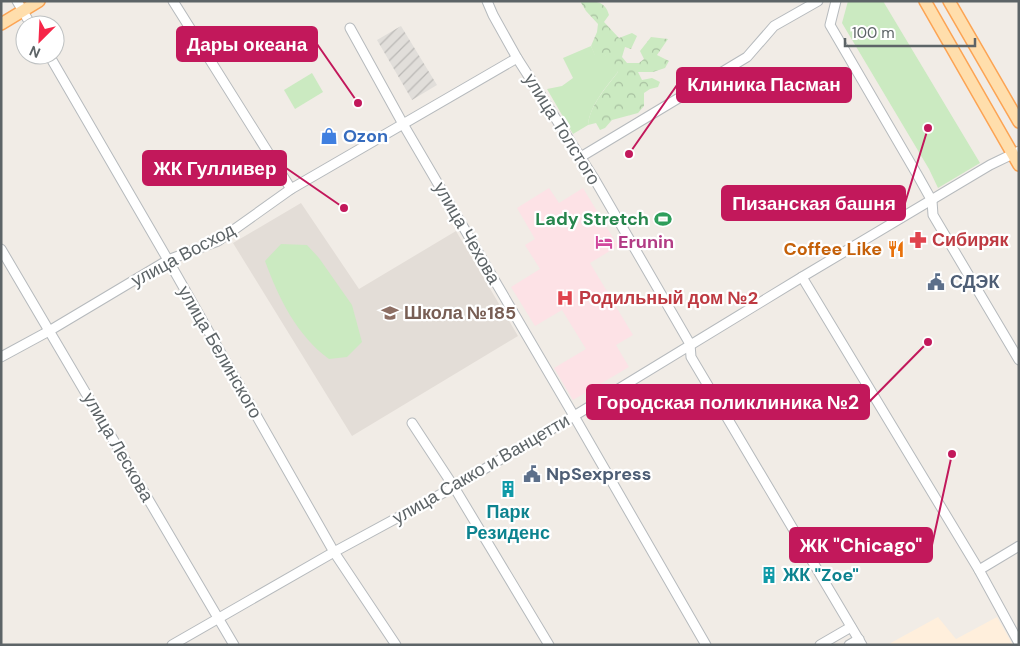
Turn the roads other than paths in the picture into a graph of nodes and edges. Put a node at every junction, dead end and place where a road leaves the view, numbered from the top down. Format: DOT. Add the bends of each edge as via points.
graph roads {
  1 [pos="39,1"];
  2 [pos="173,1"];
  3 [pos="487,1"];
  4 [pos="818,1"];
  5 [pos="836,1"];
  6 [pos="925,1"];
  7 [pos="949,1"];
  8 [pos="20,6"];
  9 [pos="1,24"];
  10 [pos="350,28"];
  11 [pos="517,58"];
  12 [pos="55,65"];
  13 [pos="1019,122"];
  14 [pos="402,124"];
  15 [pos="1017,156"];
  16 [pos="580,158"];
  17 [pos="291,189"];
  18 [pos="932,201"];
  19 [pos="1,249"];
  20 [pos="168,260"];
  21 [pos="802,277"];
  22 [pos="49,331"];
  23 [pos="690,344"];
  24 [pos="1,357"];
  25 [pos="1019,360"];
  26 [pos="574,416"];
  27 [pos="412,423"];
  28 [pos="454,487"];
  29 [pos="1019,546"];
  30 [pos="334,552"];
  31 [pos="979,570"];
  32 [pos="219,618"];
  33 [pos="851,627"];
  34 [pos="861,642"];
  35 [pos="1019,643"];
  36 [pos="172,645"];
  37 [pos="234,645"];
  38 [pos="396,645"];
  39 [pos="549,645"];
  40 [pos="706,645"];
  41 [pos="820,645"];
  42 [pos="849,645"];
  1 -- 8 [label="main road"];
  2 -- 17 [label="street"];
  3 -- 11 [label="street, улица Толстого"];
  4 -- 16 [label="street" via="774,26 747,57"];
  5 -- 18 [label="street" via="830,25"];
  6 -- 15 [label="main road"];
  7 -- 13 [label="main road"];
  8 -- 9 [label="main road"];
  10 -- 14 [label="street, улица Чехова"];
  11 -- 14 [label="street, улица Восход"];
  11 -- 16 [label="street, улица Толстого"];
  12 -- 20 [label="street, улица Белинского"];
  14 -- 17 [label="street, улица Восход"];
  14 -- 26 [label="street, улица Чехова"];
  15 -- 18 [label="street, улица Сакко и Ванцетти" via="990,165"];
  16 -- 23 [label="street, улица Толстого"];
  17 -- 20 [label="street, улица Восход" via="218,241"];
  18 -- 21 [label="street, улица Сакко и Ванцетти"];
  18 -- 25 [label="street" via="933,215"];
  19 -- 22 [label="street, улица Лескова"];
  20 -- 22 [label="street, улица Восход"];
  20 -- 30 [label="street, улица Белинского"];
  21 -- 23 [label="street, улица Сакко и Ванцетти"];
  21 -- 31 [label="street"];
  22 -- 24 [label="street, улица Восход"];
  22 -- 32 [label="street, улица Лескова"];
  23 -- 26 [label="street, улица Сакко и Ванцетти"];
  23 -- 33 [label="street, улица Толстого" via="690,354"];
  26 -- 28 [label="street, улица Сакко и Ванцетти"];
  26 -- 40 [label="street, улица Чехова"];
  27 -- 28 [label="street"];
  28 -- 30 [label="street, улица Сакко и Ванцетти"];
  28 -- 39 [label="street"];
  29 -- 31 [label="street"];
  30 -- 32 [label="street, улица Сакко и Ванцетти"];
  30 -- 38 [label="street, улица Белинского"];
  31 -- 35 [label="street"];
  32 -- 36 [label="street, улица Сакко и Ванцетти"];
  32 -- 37 [label="street, улица Лескова"];
  33 -- 34 [label="street, улица Толстого"];
  33 -- 41 [label="street"];
  34 -- 42 [label="street"];
}
